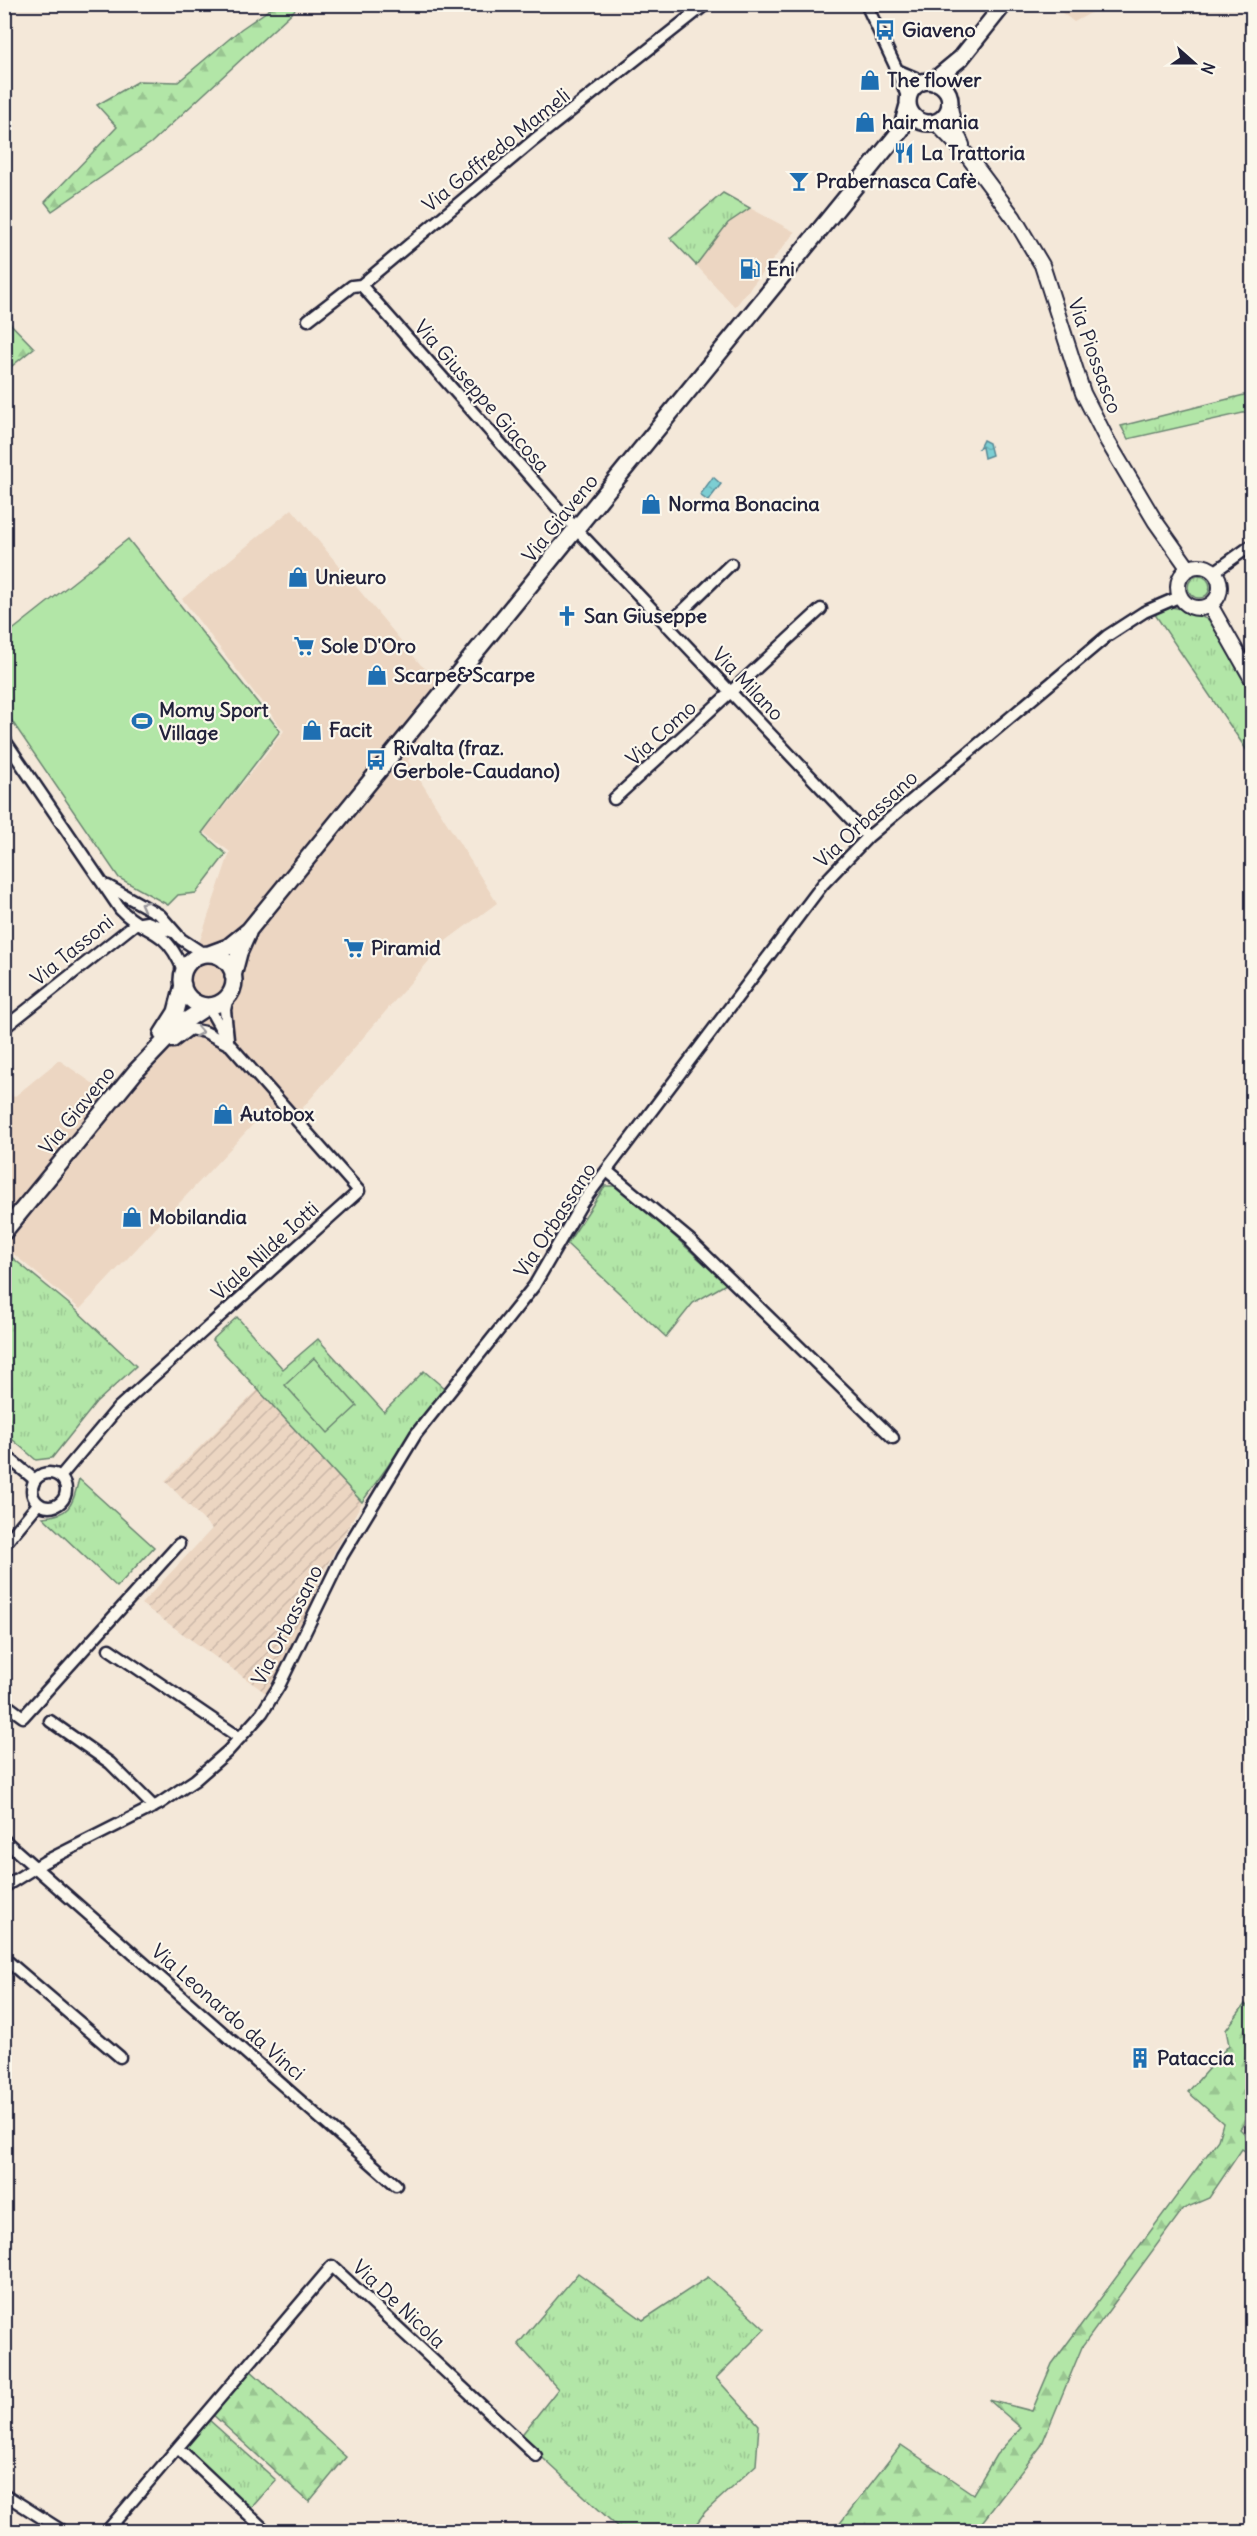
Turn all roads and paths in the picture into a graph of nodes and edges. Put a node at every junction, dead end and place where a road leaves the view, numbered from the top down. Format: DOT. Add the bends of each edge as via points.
graph roads {
  1 [pos="706,4"];
  2 [pos="866,4"];
  3 [pos="1004,4"];
  4 [pos="961,58"];
  5 [pos="897,70"];
  6 [pos="929,82"];
  7 [pos="948,96"];
  8 [pos="908,102"];
  9 [pos="929,122"];
  10 [pos="901,130"];
  11 [pos="966,155"];
  12 [pos="361,285"];
  13 [pos="308,320"];
  14 [pos="577,530"];
  15 [pos="1252,545"];
  16 [pos="731,564"];
  17 [pos="1189,569"];
  18 [pos="1214,572"];
  19 [pos="1181,596"];
  20 [pos="1210,605"];
  21 [pos="821,609"];
  22 [pos="668,626"];
  23 [pos="1252,679"];
  24 [pos="732,693"];
  25 [pos="4,739"];
  26 [pos="615,799"];
  27 [pos="868,837"];
  28 [pos="105,885"];
  29 [pos="135,924"];
  30 [pos="249,930"];
  31 [pos="173,932"];
  32 [pos="207,954"];
  33 [pos="234,976"];
  34 [pos="183,978"];
  35 [pos="228,996"];
  36 [pos="208,1005"];
  37 [pos="4,1028"];
  38 [pos="230,1045"];
  39 [pos="137,1070"];
  40 [pos="607,1171"];
  41 [pos="4,1232"];
  42 [pos="893,1438"];
  43 [pos="4,1455"];
  44 [pos="60,1477"];
  45 [pos="35,1480"];
  46 [pos="38,1504"];
  47 [pos="179,1544"];
  48 [pos="4,1545"];
  49 [pos="109,1649"];
  50 [pos="4,1702"];
  51 [pos="50,1721"];
  52 [pos="240,1737"];
  53 [pos="154,1807"];
  54 [pos="4,1840"];
  55 [pos="36,1867"];
  56 [pos="4,1887"];
  57 [pos="4,1958"];
  58 [pos="120,2057"];
  59 [pos="396,2185"];
  60 [pos="178,2448"];
  61 [pos="536,2456"];
  62 [pos="4,2494"];
  63 [pos="64,2532"];
  64 [pos="106,2532"];
  65 [pos="267,2532"];
  1 -- 12 [label="street, Via Goffredo Mameli" via="534,140"];
  2 -- 5 [label="street"];
  3 -- 4 [label="main road, Via Giaveno"];
  4 -- 6 [label="main road, Via Giaveno"];
  4 -- 7 [label="main road, Via Giaveno"];
  5 -- 6 [label="street"];
  5 -- 8 [label="street"];
  6 -- 7 [label="main road"];
  6 -- 8 [label="main road, Via Giaveno" via="914,88"];
  7 -- 9 [label="main road, Via Giaveno" via="944,117"];
  7 -- 11 [label="street, Via Piossasco" via="954,127"];
  8 -- 9 [label="main road" via="913,116"];
  8 -- 10 [label="main road, Via Giaveno"];
  9 -- 10 [label="main road"];
  9 -- 11 [label="street, Via Piossasco"];
  10 -- 14 [label="main road, Via Giaveno"];
  11 -- 17 [label="street, Via Piossasco" via="1014,218 1042,265 1083,393 1155,521"];
  12 -- 13 [label="street, Via Goffredo Mameli" via="352,286"];
  12 -- 14 [label="street, Via Giuseppe Giacosa"];
  14 -- 22 [label="street, Via Milano"];
  14 -- 30 [label="main road, Via Giaveno"];
  15 -- 18 [label="street"];
  16 -- 22 [label="street"];
  17 -- 18 [label="street" via="1202,566"];
  17 -- 19 [label="street" via="1179,584"];
  18 -- 20 [label="street" via="1220,589"];
  19 -- 20 [label="street" via="1190,606"];
  19 -- 27 [label="street, Via Orbassano" via="1144,612 1107,636"];
  20 -- 23 [label="street"];
  21 -- 24 [label="street, Via Como"];
  22 -- 24 [label="street, Via Milano"];
  24 -- 26 [label="street, Via Como"];
  24 -- 27 [label="street, Via Milano"];
  25 -- 28 [label="street"];
  27 -- 40 [label="street, Via Orbassano" via="823,884"];
  28 -- 29 [label="street"];
  31 -- 28 [label="street, one-way" via="160,915"];
  29 -- 31 [label="street" via="147,922"];
  29 -- 34 [label="street" via="164,939"];
  29 -- 37 [label="street, Via Tassoni"];
  30 -- 32 [label="main road, Via Giaveno" via="230,945"];
  30 -- 33 [label="main road, Via Giaveno"];
  31 -- 32 [label="street" via="190,947"];
  32 -- 33 [label="main road" via="222,958"];
  32 -- 34 [label="main road, Via Giaveno" via="192,960"];
  33 -- 35 [label="main road, Via Giaveno"];
  34 -- 36 [label="main road" via="192,1000"];
  34 -- 39 [label="main road, Via Giaveno" via="176,1012"];
  35 -- 36 [label="main road, Via Giaveno"];
  35 -- 38 [label="street" via="226,1022"];
  36 -- 38 [label="street"];
  36 -- 39 [label="main road, Via Giaveno" via="182,1023"];
  39 -- 38 [label="street, Via Giaveno, one-way" via="190,1029"];
  38 -- 44 [label="street, Viale Nilde Iotti" via="359,1191 118,1408"];
  39 -- 41 [label="main road, Via Giaveno"];
  40 -- 42 [label="street" via="690,1240"];
  40 -- 52 [label="street, Via Orbassano" via="582,1203 534,1286 416,1434 342,1556 279,1686"];
  43 -- 45 [label="street"];
  44 -- 45 [label="street" via="45,1474"];
  44 -- 46 [label="street" via="66,1488 61,1502 52,1507"];
  45 -- 46 [label="street" via="32,1493"];
  46 -- 48 [label="street"];
  47 -- 50 [label="street" via="23,1717"];
  49 -- 52 [label="street"];
  51 -- 53 [label="street" via="110,1763"];
  52 -- 53 [label="street, Via Orbassano" via="195,1780"];
  53 -- 55 [label="street, Via Orbassano"];
  54 -- 55 [label="street, Via Leonardo da Vinci"];
  55 -- 56 [label="street, Via Orbassano"];
  55 -- 59 [label="street, Via Leonardo da Vinci"];
  57 -- 58 [label="street"];
  60 -- 61 [label="street, Via De Nicola" via="332,2266"];
  60 -- 64 [label="street, Via De Nicola"];
  60 -- 65 [label="street"];
  62 -- 63 [label="street"];
}
